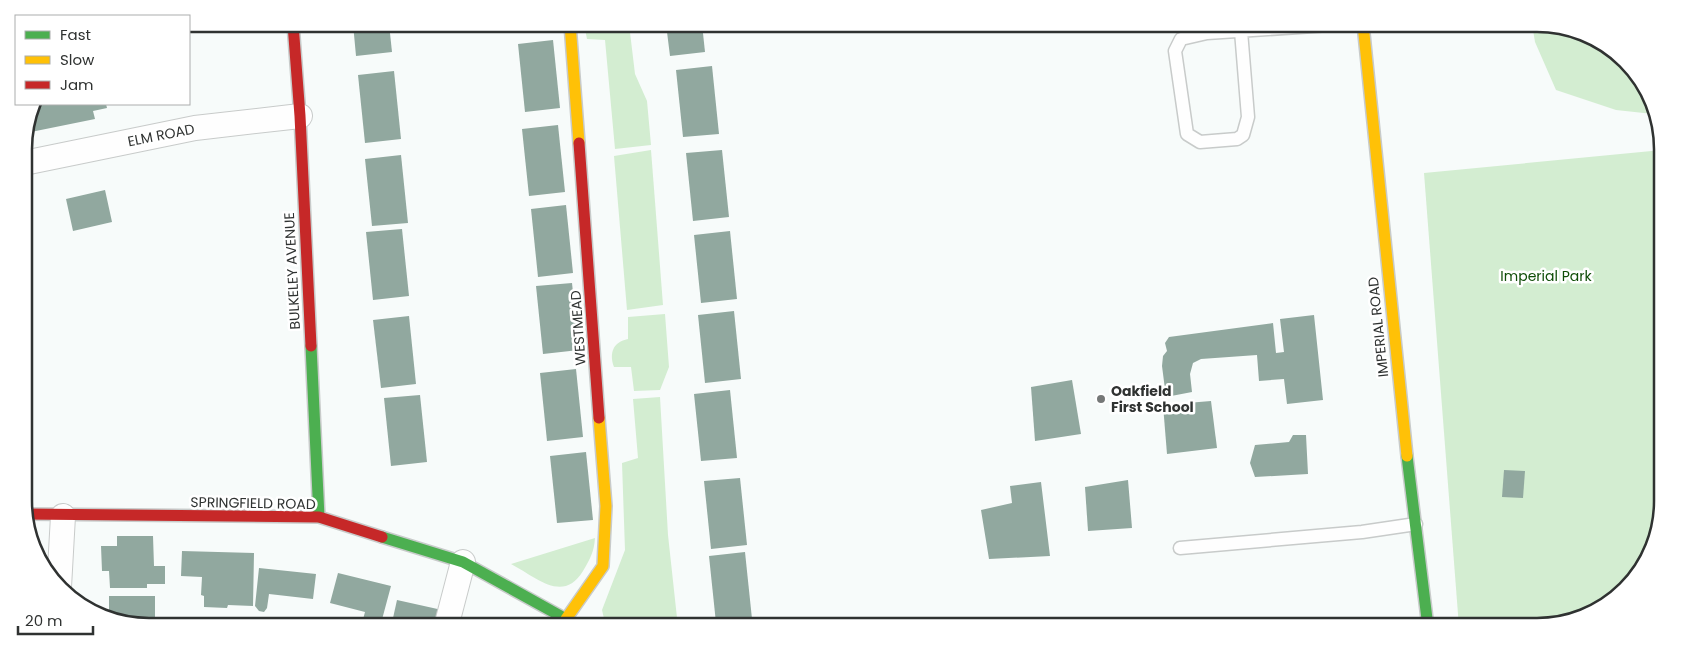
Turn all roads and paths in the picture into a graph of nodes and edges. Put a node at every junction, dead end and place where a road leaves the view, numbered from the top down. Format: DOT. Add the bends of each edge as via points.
graph roads {
  1 [pos="294,32"];
  2 [pos="571,32"];
  3 [pos="1224,32"];
  4 [pos="1241,32"];
  5 [pos="1364,32"];
  6 [pos="300,116"];
  7 [pos="33,161"];
  8 [pos="34,514"];
  9 [pos="63,516"];
  10 [pos="318,518"];
  11 [pos="1416,524"];
  12 [pos="1180,548"];
  13 [pos="464,562"];
  14 [pos="60,576"];
  15 [pos="448,618"];
  16 [pos="564,618"];
  17 [pos="567,618"];
  18 [pos="1427,618"];
  1 -- 6 [label="street, BULKELEY AVENUE"];
  2 -- 17 [label="street, WESTMEAD" via="606,506 603,566"];
  3 -- 4 [label="lane" via="1181,40 1175,51 1187,134 1200,142 1237,139 1243,135 1248,117"];
  5 -- 11 [label="street, IMPERIAL ROAD"];
  6 -- 7 [label="street, ELM ROAD" via="194,128"];
  6 -- 10 [label="street, BULKELEY AVENUE"];
  8 -- 9 [label="street, SPRINGFIELD ROAD"];
  9 -- 10 [label="street, SPRINGFIELD ROAD"];
  9 -- 14 [label="street"];
  10 -- 13 [label="street, SPRINGFIELD ROAD"];
  11 -- 12 [label="lane"];
  11 -- 18 [label="street, IMPERIAL ROAD"];
  13 -- 15 [label="street"];
  13 -- 16 [label="street, SPRINGFIELD ROAD"];
}
